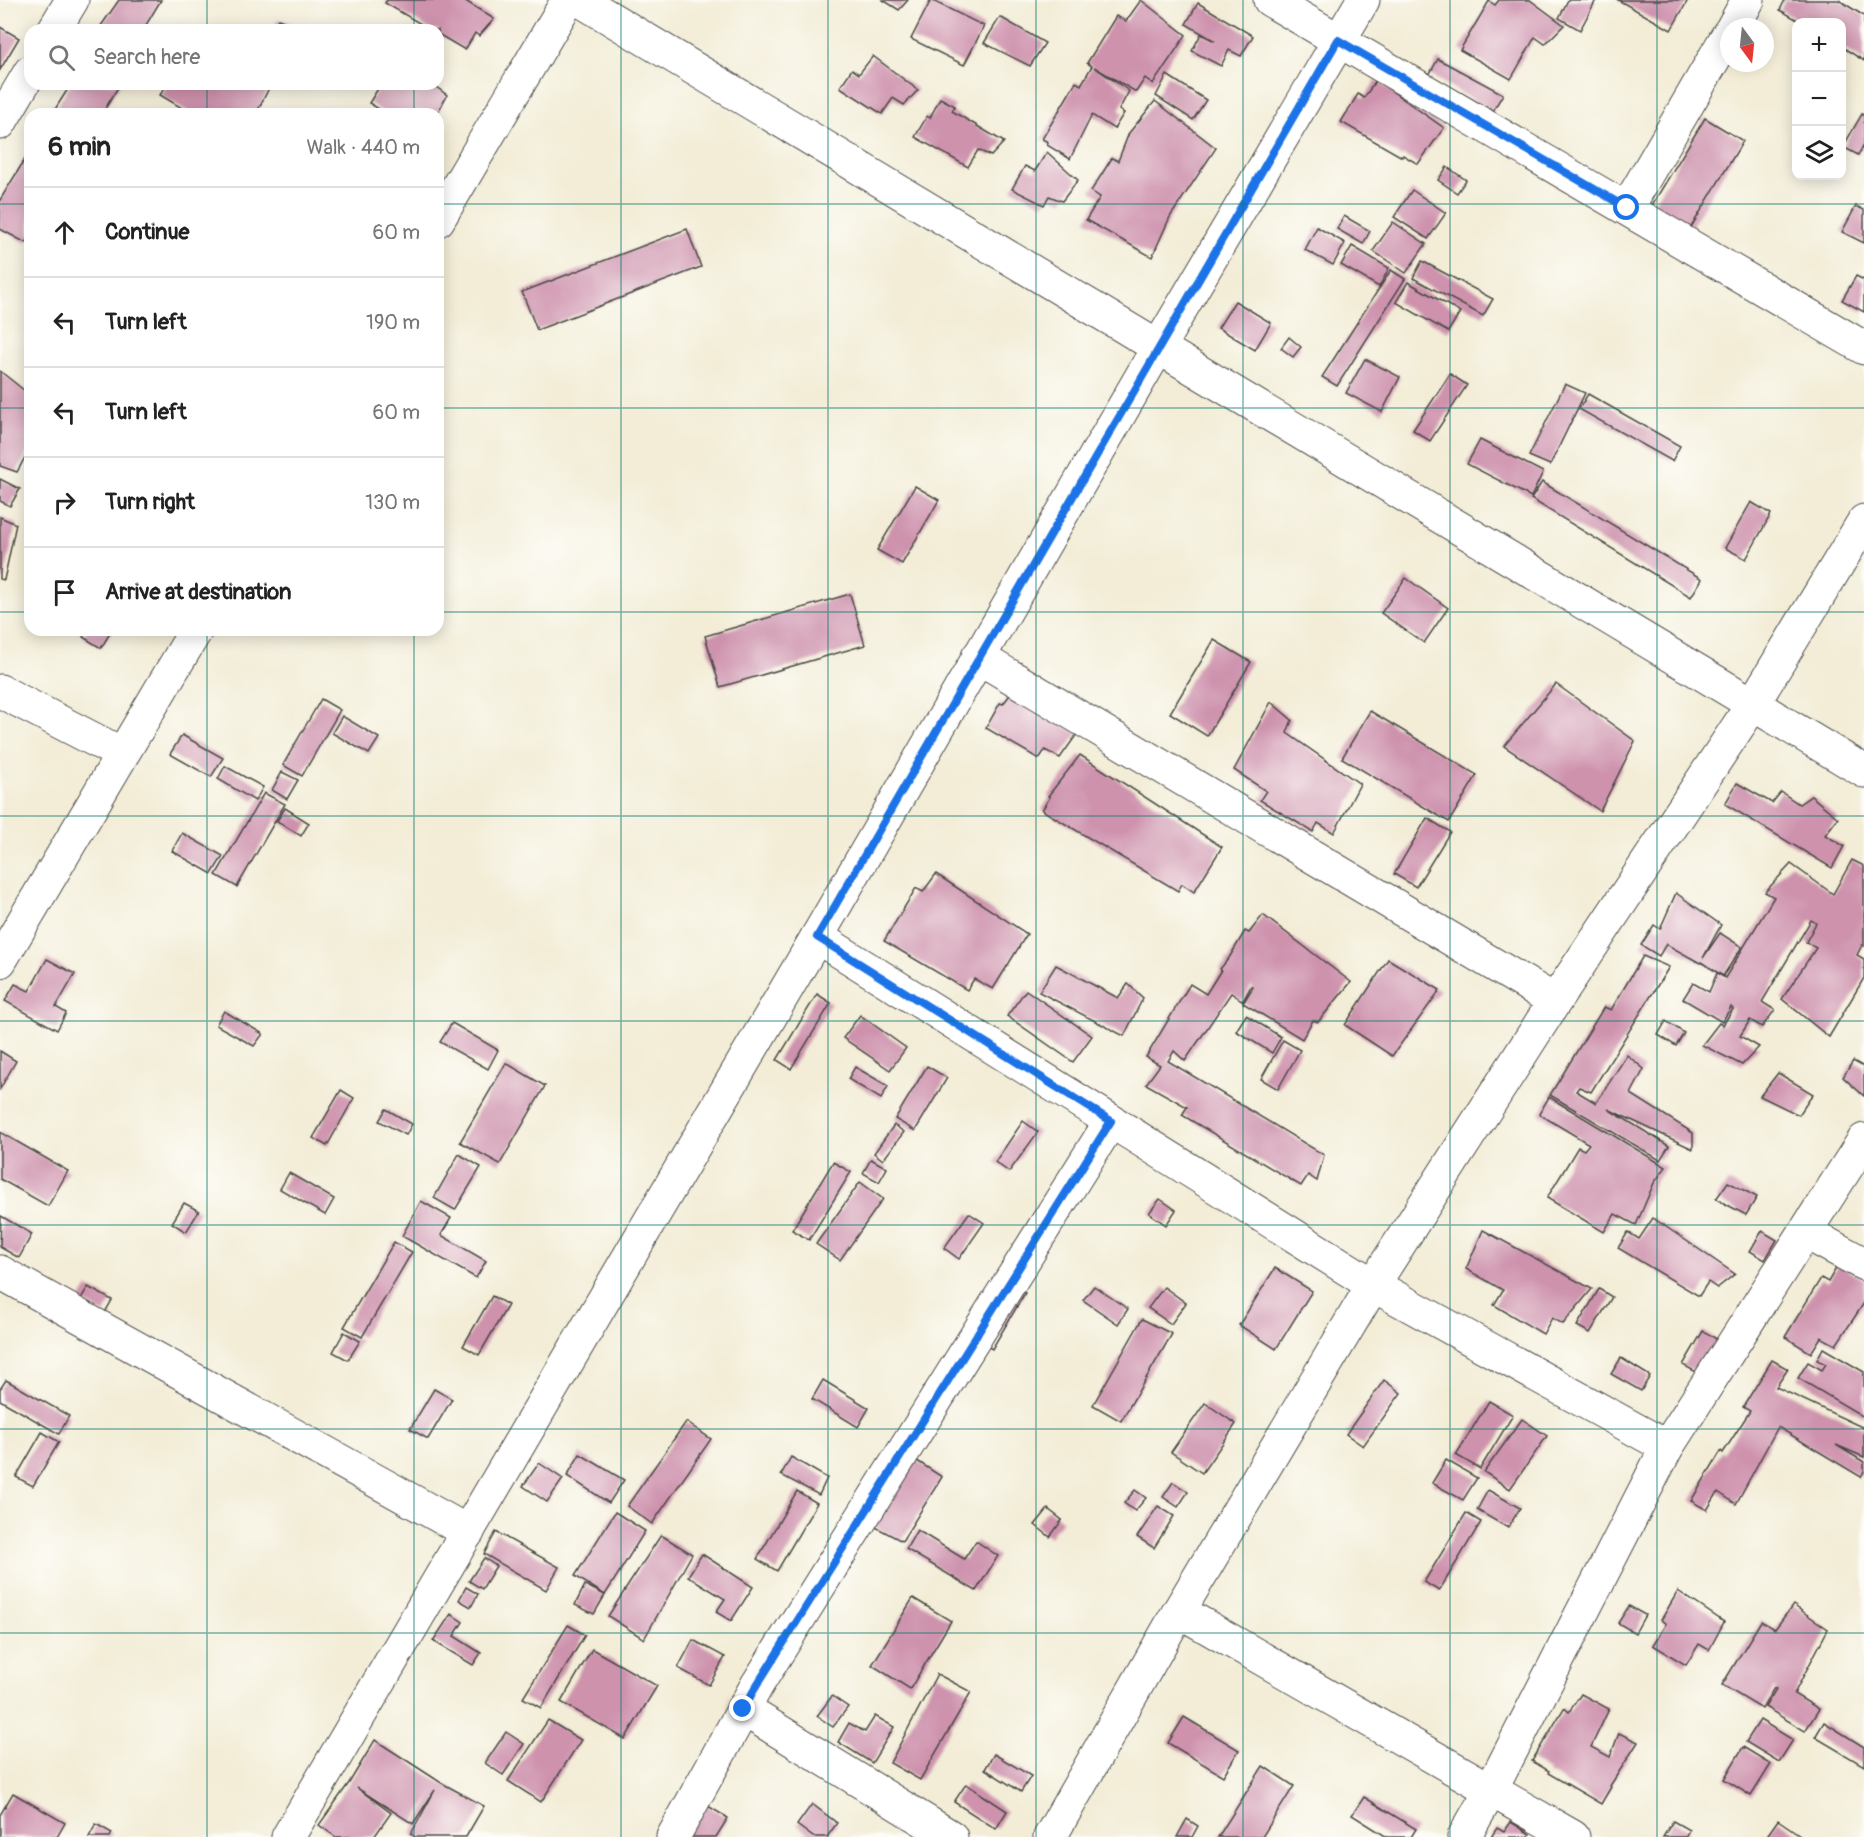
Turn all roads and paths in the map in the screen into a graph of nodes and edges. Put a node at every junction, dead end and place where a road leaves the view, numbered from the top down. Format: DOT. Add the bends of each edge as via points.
graph roads {
  1 [pos="72,0"];
  2 [pos="568,0"];
  3 [pos="580,0"];
  4 [pos="1270,0"];
  5 [pos="1363,0"];
  6 [pos="1748,0"];
  7 [pos="1737,18"];
  8 [pos="58,24"];
  9 [pos="1338,40"];
  10 [pos="1720,48"];
  11 [pos="24,82"];
  12 [pos="0,123"];
  13 [pos="1627,208"];
  14 [pos="444,210"];
  15 [pos="1159,346"];
  16 [pos="1864,348"];
  17 [pos="1864,521"];
  18 [pos="192,636"];
  19 [pos="978,657"];
  20 [pos="0,691"];
  21 [pos="1753,704"];
  22 [pos="122,754"];
  23 [pos="1864,771"];
  24 [pos="817,937"];
  25 [pos="0,961"];
  26 [pos="1555,1001"];
  27 [pos="1111,1121"];
  28 [pos="1864,1140"];
  29 [pos="1805,1232"];
  30 [pos="1864,1264"];
  31 [pos="0,1272"];
  32 [pos="1373,1285"];
  33 [pos="1667,1447"];
  34 [pos="468,1532"];
  35 [pos="1179,1611"];
  36 [pos="743,1709"];
  37 [pos="1491,1790"];
  38 [pos="288,1837"];
  39 [pos="674,1837"];
  40 [pos="951,1837"];
  41 [pos="1050,1837"];
  42 [pos="1464,1837"];
  43 [pos="1573,1837"];
  1 -- 8 [label="street"];
  2 -- 14 [label="street"];
  3 -- 15 [label="street"];
  4 -- 9 [label="street"];
  5 -- 9 [label="street"];
  6 -- 7 [label="street"];
  9 -- 13 [label="street"];
  9 -- 15 [label="street"];
  10 -- 13 [label="street"];
  11 -- 12 [label="street"];
  13 -- 16 [label="street"];
  15 -- 19 [label="street"];
  15 -- 21 [label="street"];
  17 -- 21 [label="street"];
  18 -- 22 [label="street"];
  19 -- 24 [label="street"];
  19 -- 26 [label="street"];
  20 -- 22 [label="street"];
  21 -- 23 [label="street"];
  21 -- 26 [label="street"];
  22 -- 25 [label="street"];
  24 -- 27 [label="street"];
  24 -- 34 [label="street"];
  26 -- 32 [label="street"];
  27 -- 32 [label="street"];
  27 -- 36 [label="street"];
  28 -- 29 [label="street"];
  29 -- 30 [label="street"];
  29 -- 33 [label="street"];
  31 -- 34 [label="street"];
  32 -- 33 [label="street"];
  32 -- 35 [label="street"];
  33 -- 37 [label="street"];
  34 -- 38 [label="street"];
  35 -- 37 [label="street"];
  35 -- 41 [label="street"];
  36 -- 39 [label="street"];
  36 -- 40 [label="street"];
  37 -- 42 [label="street"];
  37 -- 43 [label="street"];
}
